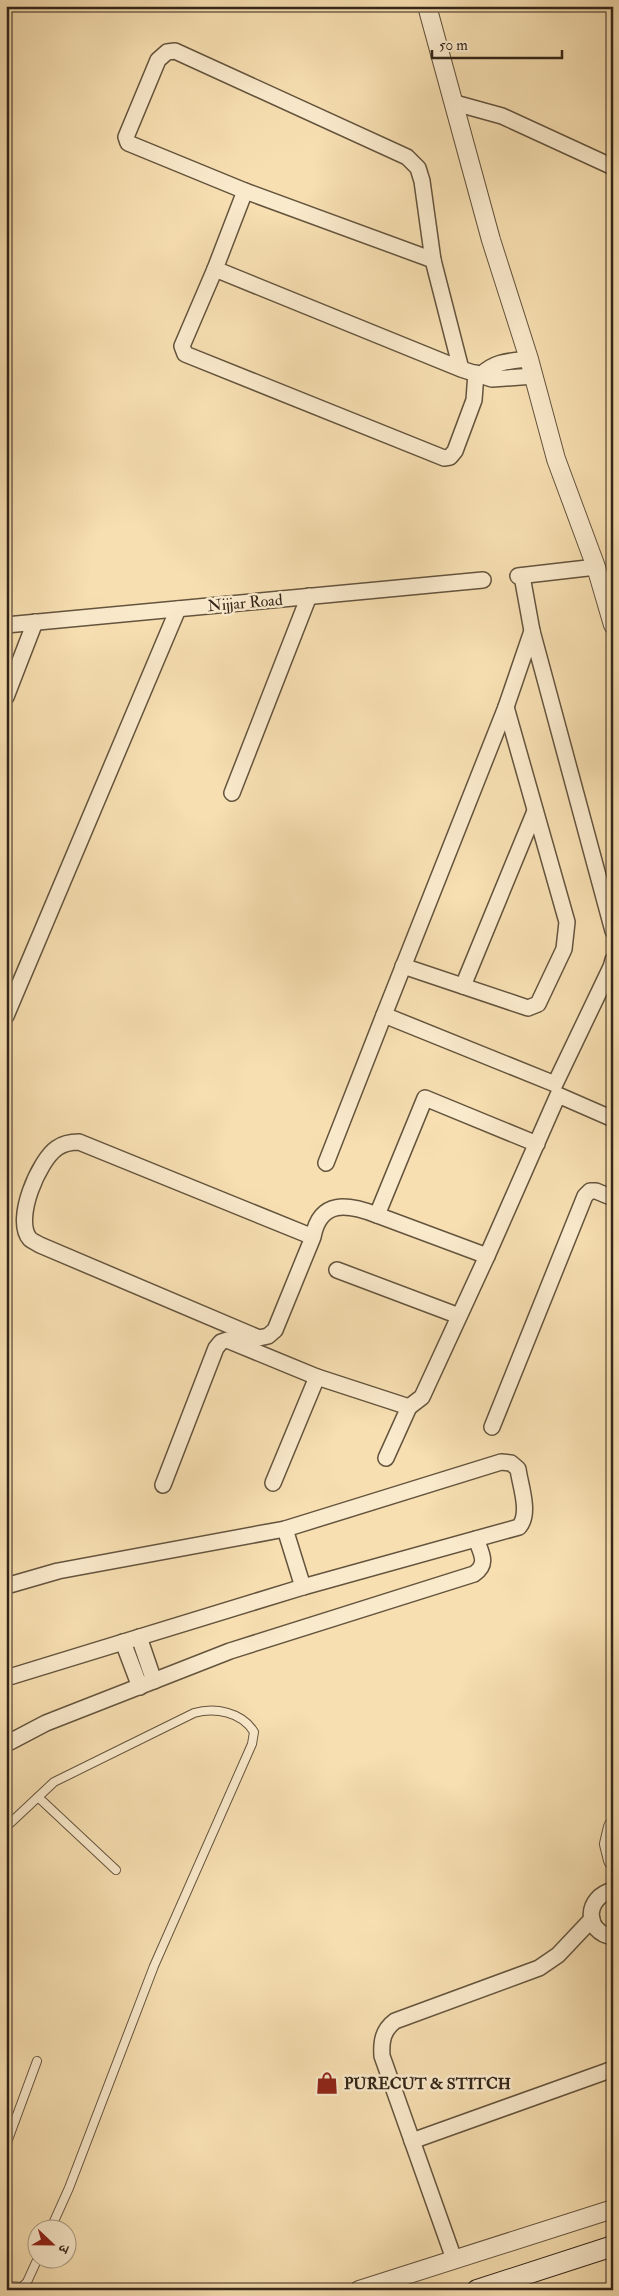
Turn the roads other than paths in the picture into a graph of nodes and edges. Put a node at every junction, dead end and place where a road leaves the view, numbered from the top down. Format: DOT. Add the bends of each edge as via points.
graph roads {
  1 [pos="427,6"];
  2 [pos="455,103"];
  3 [pos="613,166"];
  4 [pos="245,192"];
  5 [pos="433,260"];
  6 [pos="215,269"];
  7 [pos="529,359"];
  8 [pos="473,372"];
  9 [pos="534,376"];
  10 [pos="604,566"];
  11 [pos="483,580"];
  12 [pos="309,596"];
  13 [pos="178,609"];
  14 [pos="35,622"];
  15 [pos="6,625"];
  16 [pos="613,625"];
  17 [pos="532,631"];
  18 [pos="6,697"];
  19 [pos="506,707"];
  20 [pos="232,792"];
  21 [pos="535,811"];
  22 [pos="613,930"];
  23 [pos="613,960"];
  24 [pos="403,966"];
  25 [pos="463,986"];
  26 [pos="384,1015"];
  27 [pos="6,1016"];
  28 [pos="613,1119"];
  29 [pos="536,1144"];
  30 [pos="326,1163"];
  31 [pos="613,1198"];
  32 [pos="377,1215"];
  33 [pos="313,1237"];
  34 [pos="486,1256"];
  35 [pos="337,1270"];
  36 [pos="459,1316"];
  37 [pos="317,1377"];
  38 [pos="408,1406"];
  39 [pos="492,1427"];
  40 [pos="386,1458"];
  41 [pos="272,1482"];
  42 [pos="163,1484"];
  43 [pos="285,1529"];
  44 [pos="476,1539"];
  45 [pos="6,1586"];
  46 [pos="303,1587"];
  47 [pos="139,1637"];
  48 [pos="123,1642"];
  49 [pos="6,1678"];
  50 [pos="147,1684"];
  51 [pos="6,1744"];
  52 [pos="38,1797"];
  53 [pos="613,1826"];
  54 [pos="6,1827"];
  55 [pos="613,1860"];
  56 [pos="116,1870"];
  57 [pos="613,1890"];
  58 [pos="592,1919"];
  59 [pos="613,1937"];
  60 [pos="37,2060"];
  61 [pos="613,2069"];
  62 [pos="6,2119"];
  63 [pos="16,2120"];
  64 [pos="412,2141"];
  65 [pos="6,2145"];
  66 [pos="613,2209"];
  67 [pos="55,2218"];
  68 [pos="613,2246"];
  69 [pos="454,2260"];
  70 [pos="33,2268"];
  71 [pos="6,2286"];
  72 [pos="359,2290"];
  73 [pos="477,2290"];
  1 -- 2 [label="street"];
  2 -- 3 [label="street" via="502,116"];
  2 -- 7 [label="street" via="491,240"];
  4 -- 5 [label="street"];
  4 -- 5 [label="street" via="128,143 126,137 158,60 168,52 176,51 407,157 418,168 422,180"];
  4 -- 6 [label="street"];
  5 -- 8 [label="street"];
  6 -- 8 [label="street"];
  6 -- 8 [label="street" via="182,346 185,354 444,458 450,457 454,451 474,400"];
  7 -- 8 [label="street" via="499,363"];
  7 -- 9 [label="street"];
  8 -- 9 [label="street" via="492,379"];
  9 -- 10 [label="street" via="556,459"];
  10 -- 16 [label="street"];
  10 -- 17 [label="street" via="520,576"];
  11 -- 12 [label="street, Nijjar Road"];
  12 -- 13 [label="street, Nijjar Road"];
  12 -- 20 [label="street"];
  13 -- 14 [label="street, Nijjar Road"];
  13 -- 27 [label="street"];
  14 -- 15 [label="street, Nijjar Road"];
  14 -- 18 [label="street"];
  17 -- 19 [label="street"];
  17 -- 22 [label="street"];
  19 -- 21 [label="street"];
  19 -- 24 [label="street"];
  21 -- 25 [label="street"];
  21 -- 25 [label="street" via="566,922 564,949 538,1004 532,1007"];
  23 -- 26 [label="street" via="555,1084"];
  24 -- 25 [label="street"];
  24 -- 26 [label="street"];
  26 -- 30 [label="street"];
  28 -- 29 [label="street" via="558,1096"];
  29 -- 32 [label="street" via="424,1098"];
  29 -- 34 [label="street"];
  31 -- 39 [label="street" via="596,1191 585,1196"];
  32 -- 33 [label="street" via="354,1207 336,1208 322,1213"];
  32 -- 34 [label="street"];
  33 -- 33 [label="street" via="276,1330 259,1338 45,1247 30,1239 24,1218 33,1184 49,1155 63,1144 79,1142"];
  34 -- 36 [label="street"];
  35 -- 36 [label="street"];
  36 -- 38 [label="street" via="422,1397"];
  37 -- 38 [label="street"];
  37 -- 41 [label="street"];
  37 -- 42 [label="street" via="227,1340 221,1342"];
  38 -- 40 [label="street"];
  43 -- 44 [label="street" via="501,1462 511,1463 518,1469 524,1508 522,1524"];
  43 -- 45 [label="street" via="58,1571"];
  43 -- 46 [label="street"];
  44 -- 46 [label="street"];
  44 -- 50 [label="street" via="484,1564 474,1574 230,1651"];
  46 -- 47 [label="street"];
  47 -- 48 [label="street"];
  47 -- 50 [label="street"];
  48 -- 49 [label="street"];
  48 -- 50 [label="street"];
  50 -- 51 [label="street" via="46,1724"];
  52 -- 54 [label="lane"];
  52 -- 56 [label="lane"];
  52 -- 67 [label="lane" via="54,1782 201,1711 208,1709 227,1713 242,1719 254,1732 252,1744 154,1966"];
  53 -- 55 [label="street" via="609,1844"];
  57 -- 58 [label="street" via="605,1892 594,1903"];
  58 -- 59 [label="street" via="600,1932"];
  58 -- 64 [label="street" via="558,1955 539,1968 395,2021 388,2027 381,2045 382,2056"];
  60 -- 63 [label="lane"];
  61 -- 64 [label="street"];
  62 -- 63 [label="lane"];
  63 -- 65 [label="lane"];
  64 -- 69 [label="street"];
  66 -- 69 [label="street"];
  68 -- 73 [label="main road"];
  69 -- 72 [label="street"];
  70 -- 71 [label="lane" via="22,2287"];
}
